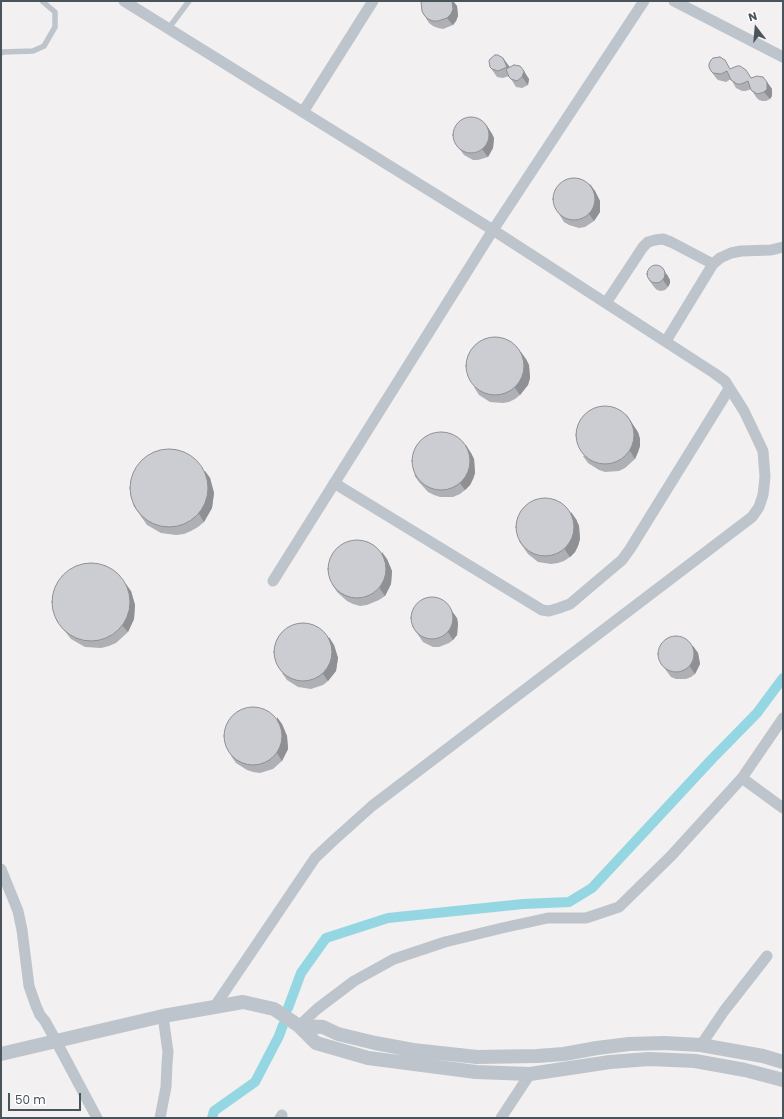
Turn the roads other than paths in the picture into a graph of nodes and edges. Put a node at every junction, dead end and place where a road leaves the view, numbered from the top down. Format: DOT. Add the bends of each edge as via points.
graph roads {
  1 [pos="42,1"];
  2 [pos="124,1"];
  3 [pos="189,1"];
  4 [pos="373,1"];
  5 [pos="644,1"];
  6 [pos="674,1"];
  7 [pos="168,29"];
  8 [pos="1,53"];
  9 [pos="783,57"];
  10 [pos="303,112"];
  11 [pos="493,230"];
  12 [pos="783,246"];
  13 [pos="712,264"];
  14 [pos="606,303"];
  15 [pos="666,341"];
  16 [pos="729,389"];
  17 [pos="334,483"];
  18 [pos="273,581"];
  19 [pos="783,718"];
  20 [pos="742,778"];
  21 [pos="783,808"];
  22 [pos="1,869"];
  23 [pos="767,956"];
  24 [pos="215,1006"];
  25 [pos="163,1016"];
  26 [pos="299,1026"];
  27 [pos="56,1040"];
  28 [pos="701,1045"];
  29 [pos="1,1054"];
  30 [pos="477,1057"];
  31 [pos="767,1057"];
  32 [pos="783,1062"];
  33 [pos="476,1072"];
  34 [pos="530,1074"];
  35 [pos="761,1075"];
  36 [pos="783,1080"];
  37 [pos="97,1118"];
  38 [pos="160,1118"];
  39 [pos="501,1118"];
  1 -- 8 [label="lane" via="55,12 54,27 44,46 33,51"];
  2 -- 7 [label="street"];
  3 -- 7 [label="lane"];
  4 -- 10 [label="street"];
  5 -- 11 [label="street"];
  6 -- 9 [label="street"];
  7 -- 10 [label="street"];
  10 -- 11 [label="street"];
  11 -- 14 [label="street"];
  11 -- 17 [label="street"];
  12 -- 13 [label="street" via="771,250 731,253"];
  13 -- 14 [label="street" via="664,239 648,242"];
  13 -- 15 [label="street"];
  14 -- 15 [label="street"];
  15 -- 16 [label="street" via="725,381"];
  16 -- 17 [label="street" via="622,560 570,604 549,611 542,610"];
  16 -- 24 [label="street" via="744,411 762,451 765,477 763,495 752,517 372,806 333,841 315,858"];
  17 -- 18 [label="street"];
  19 -- 20 [label="street"];
  20 -- 21 [label="street"];
  20 -- 26 [label="street" via="619,907 586,918 548,918 502,928 445,942 394,959 354,981"];
  22 -- 27 [label="street" via="18,911 29,986 40,1015"];
  23 -- 28 [label="street"];
  24 -- 25 [label="street"];
  24 -- 26 [label="street" via="243,1002 274,1009"];
  25 -- 27 [label="street"];
  25 -- 38 [label="street" via="168,1052 166,1087"];
  26 -- 30 [label="street" via="323,1027 338,1034 413,1050"];
  26 -- 33 [label="street" via="316,1043 368,1058"];
  27 -- 29 [label="street"];
  27 -- 37 [label="street"];
  28 -- 30 [label="street" via="664,1042 629,1044 564,1054"];
  28 -- 31 [label="street"];
  30 -- 33 [label="street"];
  31 -- 32 [label="street"];
  31 -- 35 [label="street"];
  33 -- 34 [label="street"];
  34 -- 35 [label="street" via="649,1059 695,1062"];
  34 -- 39 [label="street"];
  35 -- 36 [label="street"];
}
